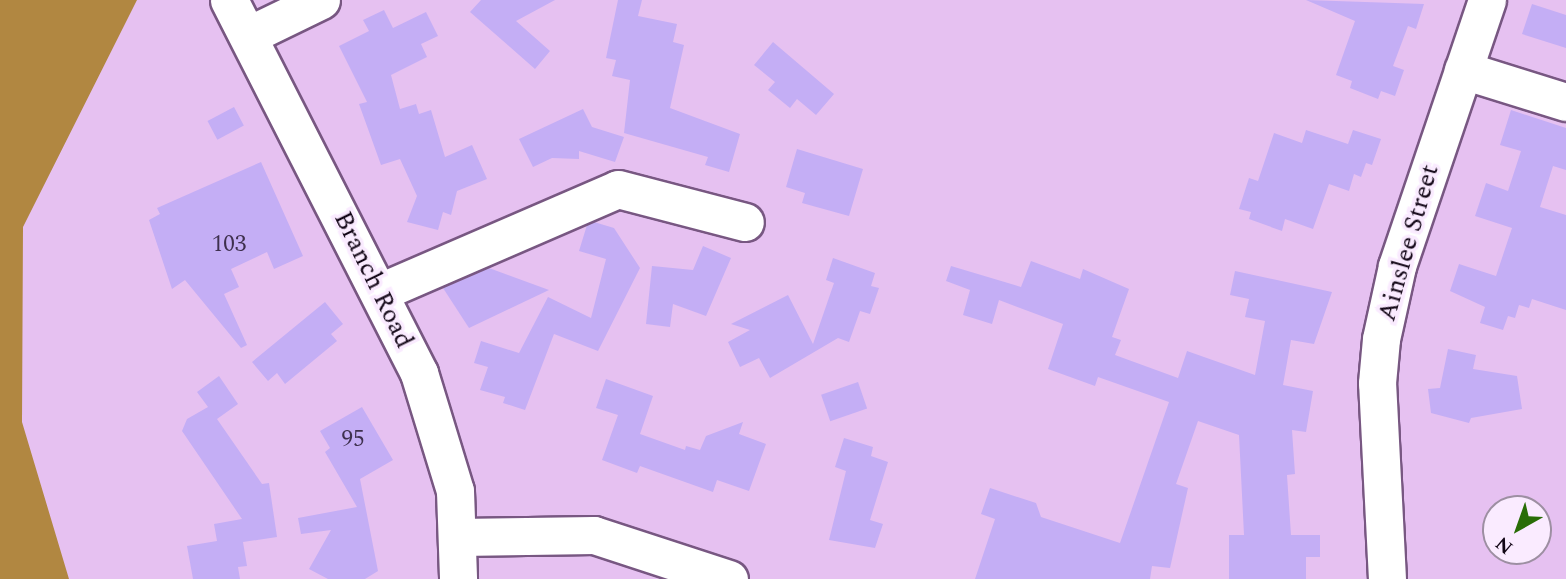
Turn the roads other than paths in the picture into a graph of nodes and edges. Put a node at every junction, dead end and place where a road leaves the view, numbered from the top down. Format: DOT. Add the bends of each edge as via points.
graph roads {
  1 [pos="229,0"];
  2 [pos="321,0"];
  3 [pos="1487,0"];
  4 [pos="249,35"];
  5 [pos="1463,70"];
  6 [pos="1566,102"];
  7 [pos="745,222"];
  8 [pos="380,292"];
  9 [pos="459,537"];
  10 [pos="458,579"];
  11 [pos="729,579"];
  12 [pos="1387,579"];
  1 -- 4 [label="street, Branch Road"];
  2 -- 4 [label="street"];
  3 -- 5 [label="street, Ainslee Street"];
  4 -- 8 [label="street, Branch Road"];
  5 -- 6 [label="street"];
  5 -- 12 [label="street, Ainslee Street" via="1397,266 1381,339 1378,406"];
  7 -- 8 [label="street" via="618,189"];
  8 -- 9 [label="street, Branch Road" via="444,440"];
  9 -- 10 [label="street, Branch Road"];
  9 -- 11 [label="street" via="594,535"];
}
